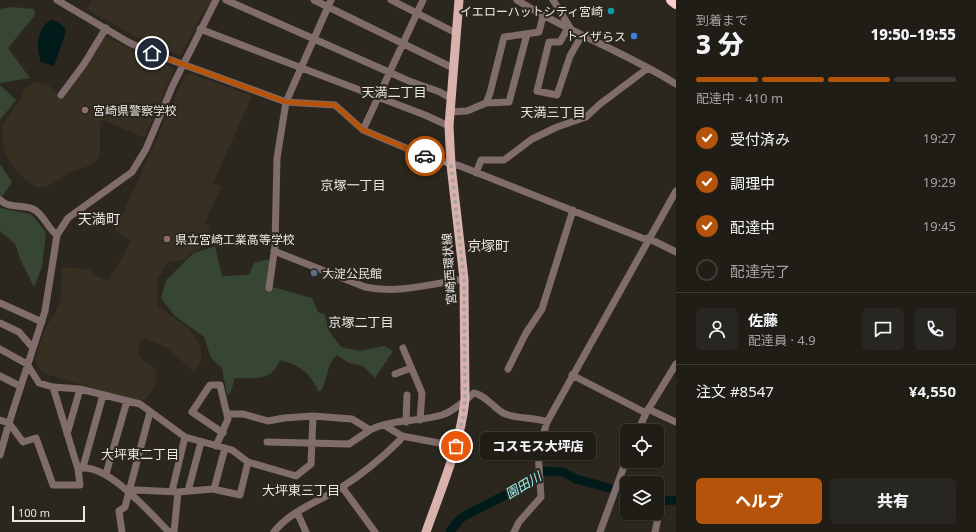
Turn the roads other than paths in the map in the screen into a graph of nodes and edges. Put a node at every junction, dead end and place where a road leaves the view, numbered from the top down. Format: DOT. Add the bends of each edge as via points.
graph roads {
  1 [pos="57,0"];
  2 [pos="62,0"];
  3 [pos="216,0"];
  4 [pos="226,0"];
  5 [pos="314,0"];
  6 [pos="391,0"];
  7 [pos="423,0"];
  8 [pos="517,0"];
  9 [pos="553,0"];
  10 [pos="671,0"];
  11 [pos="457,1"];
  12 [pos="330,3"];
  13 [pos="676,4"];
  14 [pos="67,6"];
  15 [pos="416,13"];
  16 [pos="543,16"];
  17 [pos="106,28"];
  18 [pos="570,28"];
  19 [pos="200,29"];
  20 [pos="456,33"];
  21 [pos="527,34"];
  22 [pos="582,35"];
  23 [pos="314,38"];
  24 [pos="402,44"];
  25 [pos="184,64"];
  26 [pos="300,68"];
  27 [pos="453,68"];
  28 [pos="648,68"];
  29 [pos="390,72"];
  30 [pos="674,80"];
  31 [pos="61,95"];
  32 [pos="377,97"];
  33 [pos="450,98"];
  34 [pos="286,102"];
  35 [pos="486,102"];
  36 [pos="449,112"];
  37 [pos="449,126"];
  38 [pos="363,130"];
  39 [pos="451,165"];
  40 [pos="476,172"];
  41 [pos="676,191"];
  42 [pos="0,200"];
  43 [pos="573,210"];
  44 [pos="57,235"];
  45 [pos="648,239"];
  46 [pos="274,251"];
  47 [pos="676,252"];
  48 [pos="464,279"];
  49 [pos="269,288"];
  50 [pos="0,303"];
  51 [pos="42,322"];
  52 [pos="0,323"];
  53 [pos="33,348"];
  54 [pos="403,348"];
  55 [pos="0,349"];
  56 [pos="27,364"];
  57 [pos="676,364"];
  58 [pos="411,368"];
  59 [pos="508,369"];
  60 [pos="395,374"];
  61 [pos="572,375"];
  62 [pos="0,376"];
  63 [pos="20,386"];
  64 [pos="53,387"];
  65 [pos="80,389"];
  66 [pos="103,395"];
  67 [pos="408,395"];
  68 [pos="465,400"];
  69 [pos="127,401"];
  70 [pos="647,411"];
  71 [pos="150,412"];
  72 [pos="227,414"];
  73 [pos="313,416"];
  74 [pos="0,420"];
  75 [pos="420,420"];
  76 [pos="406,422"];
  77 [pos="547,422"];
  78 [pos="676,422"];
  79 [pos="8,423"];
  80 [pos="641,424"];
  81 [pos="384,425"];
  82 [pos="370,430"];
  83 [pos="222,433"];
  84 [pos="67,434"];
  85 [pos="402,436"];
  86 [pos="185,437"];
  87 [pos="201,442"];
  88 [pos="267,442"];
  89 [pos="311,443"];
  90 [pos="216,446"];
  91 [pos="456,446"];
  92 [pos="225,448"];
  93 [pos="0,455"];
  94 [pos="248,462"];
  95 [pos="81,468"];
  96 [pos="623,468"];
  97 [pos="106,474"];
  98 [pos="342,487"];
  99 [pos="214,489"];
  100 [pos="128,491"];
  101 [pos="188,491"];
  102 [pos="175,492"];
  103 [pos="297,512"];
  104 [pos="658,520"];
  105 [pos="122,532"];
  106 [pos="169,532"];
  107 [pos="174,532"];
  108 [pos="274,532"];
  109 [pos="306,532"];
  110 [pos="376,532"];
  111 [pos="426,532"];
  112 [pos="514,532"];
  113 [pos="600,532"];
  114 [pos="655,532"];
  1 -- 14 [label="street"];
  2 -- 14 [label="street"];
  3 -- 19 [label="street"];
  4 -- 23 [label="street"];
  5 -- 12 [label="street"];
  6 -- 15 [label="street"];
  7 -- 15 [label="street"];
  8 -- 16 [label="street"];
  9 -- 18 [label="street"];
  10 -- 13 [label="highway"];
  11 -- 20 [label="main road, 宮崎西環状線"];
  12 -- 23 [label="street"];
  12 -- 24 [label="street"];
  14 -- 17 [label="street"];
  15 -- 20 [label="street"];
  15 -- 24 [label="street"];
  16 -- 18 [label="street"];
  16 -- 21 [label="street" via="539,32"];
  17 -- 25 [label="street" via="128,42"];
  17 -- 31 [label="street"];
  18 -- 22 [label="street"];
  18 -- 22 [label="street" via="560,42 549,42 537,91 557,95 570,56"];
  19 -- 25 [label="street"];
  19 -- 26 [label="street"];
  20 -- 27 [label="main road, 宮崎西環状線"];
  21 -- 35 [label="street" via="504,37"];
  21 -- 35 [label="street" via="509,102"];
  22 -- 28 [label="street"];
  23 -- 26 [label="street"];
  23 -- 29 [label="street"];
  24 -- 27 [label="street"];
  24 -- 29 [label="street"];
  25 -- 34 [label="street"];
  25 -- 44 [label="street" via="146,149 132,172 68,218"];
  26 -- 32 [label="street"];
  26 -- 34 [label="street"];
  27 -- 33 [label="main road, 宮崎西環状線"];
  28 -- 30 [label="street"];
  28 -- 40 [label="street" via="586,117 532,140 504,160 481,160"];
  29 -- 32 [label="street"];
  29 -- 33 [label="street"];
  32 -- 37 [label="street"];
  32 -- 38 [label="street"];
  33 -- 36 [label="main road, 宮崎西環状線"];
  34 -- 38 [label="street" via="335,105"];
  34 -- 46 [label="street" via="277,158"];
  35 -- 36 [label="street" via="467,111"];
  36 -- 37 [label="main road, 宮崎西環状線"];
  37 -- 39 [label="main road, 宮崎西環状線"];
  38 -- 39 [label="street"];
  39 -- 40 [label="street"];
  39 -- 48 [label="main road, 宮崎西環状線"];
  40 -- 43 [label="street"];
  41 -- 45 [label="street"];
  42 -- 44 [label="street" via="9,206 27,207 36,211 48,228"];
  43 -- 45 [label="street"];
  43 -- 59 [label="street" via="542,309 526,333"];
  44 -- 51 [label="street" via="48,301"];
  45 -- 47 [label="street"];
  45 -- 61 [label="street"];
  46 -- 48 [label="street" via="364,288 376,290 402,289"];
  46 -- 49 [label="street"];
  48 -- 68 [label="main road, 宮崎西環状線"];
  50 -- 51 [label="street"];
  51 -- 53 [label="street"];
  52 -- 53 [label="street" via="19,332"];
  53 -- 56 [label="street"];
  54 -- 58 [label="street"];
  55 -- 56 [label="street"];
  56 -- 63 [label="street"];
  56 -- 64 [label="street" via="39,383"];
  57 -- 70 [label="street"];
  58 -- 60 [label="street"];
  58 -- 75 [label="street" via="422,393"];
  61 -- 70 [label="street"];
  61 -- 77 [label="street"];
  62 -- 63 [label="street"];
  63 -- 79 [label="street"];
  64 -- 65 [label="street"];
  64 -- 84 [label="street"];
  65 -- 66 [label="street"];
  65 -- 84 [label="street"];
  66 -- 69 [label="street"];
  66 -- 95 [label="street"];
  67 -- 76 [label="street"];
  68 -- 75 [label="street" via="443,415"];
  68 -- 77 [label="street" via="474,392 507,415"];
  68 -- 91 [label="main road, 宮崎西環状線"];
  69 -- 71 [label="street" via="145,407"];
  69 -- 97 [label="street"];
  70 -- 78 [label="street"];
  70 -- 80 [label="street"];
  71 -- 86 [label="street"];
  71 -- 100 [label="street"];
  72 -- 73 [label="street" via="242,414 268,421"];
  72 -- 83 [label="street" via="228,419"];
  72 -- 83 [label="street" via="220,385 210,386 192,412"];
  73 -- 82 [label="street" via="352,419"];
  73 -- 89 [label="street"];
  74 -- 79 [label="street"];
  75 -- 76 [label="street"];
  76 -- 81 [label="street"];
  77 -- 112 [label="street" via="538,451 541,466 541,497 519,522"];
  79 -- 93 [label="street"];
  79 -- 95 [label="street" via="23,442 36,438 53,485 80,485"];
  81 -- 82 [label="street"];
  81 -- 85 [label="street"];
  82 -- 89 [label="street" via="349,444"];
  83 -- 90 [label="street"];
  84 -- 95 [label="street"];
  85 -- 91 [label="street"];
  85 -- 98 [label="street" via="377,462"];
  86 -- 87 [label="street"];
  86 -- 102 [label="street"];
  87 -- 90 [label="street"];
  87 -- 101 [label="street"];
  88 -- 89 [label="street"];
  89 -- 94 [label="street" via="311,464 296,476"];
  90 -- 92 [label="street"];
  91 -- 111 [label="main road, 宮崎西環状線"];
  92 -- 94 [label="street"];
  92 -- 99 [label="street"];
  94 -- 99 [label="street" via="240,495"];
  95 -- 97 [label="street"];
  96 -- 113 [label="street"];
  97 -- 100 [label="street"];
  98 -- 103 [label="street"];
  98 -- 110 [label="street"];
  99 -- 101 [label="street"];
  100 -- 102 [label="street"];
  100 -- 105 [label="street" via="125,507 119,511"];
  100 -- 106 [label="street"];
  101 -- 102 [label="street"];
  102 -- 107 [label="street"];
  103 -- 108 [label="street" via="284,520"];
  103 -- 109 [label="street"];
  104 -- 114 [label="street"];
}
